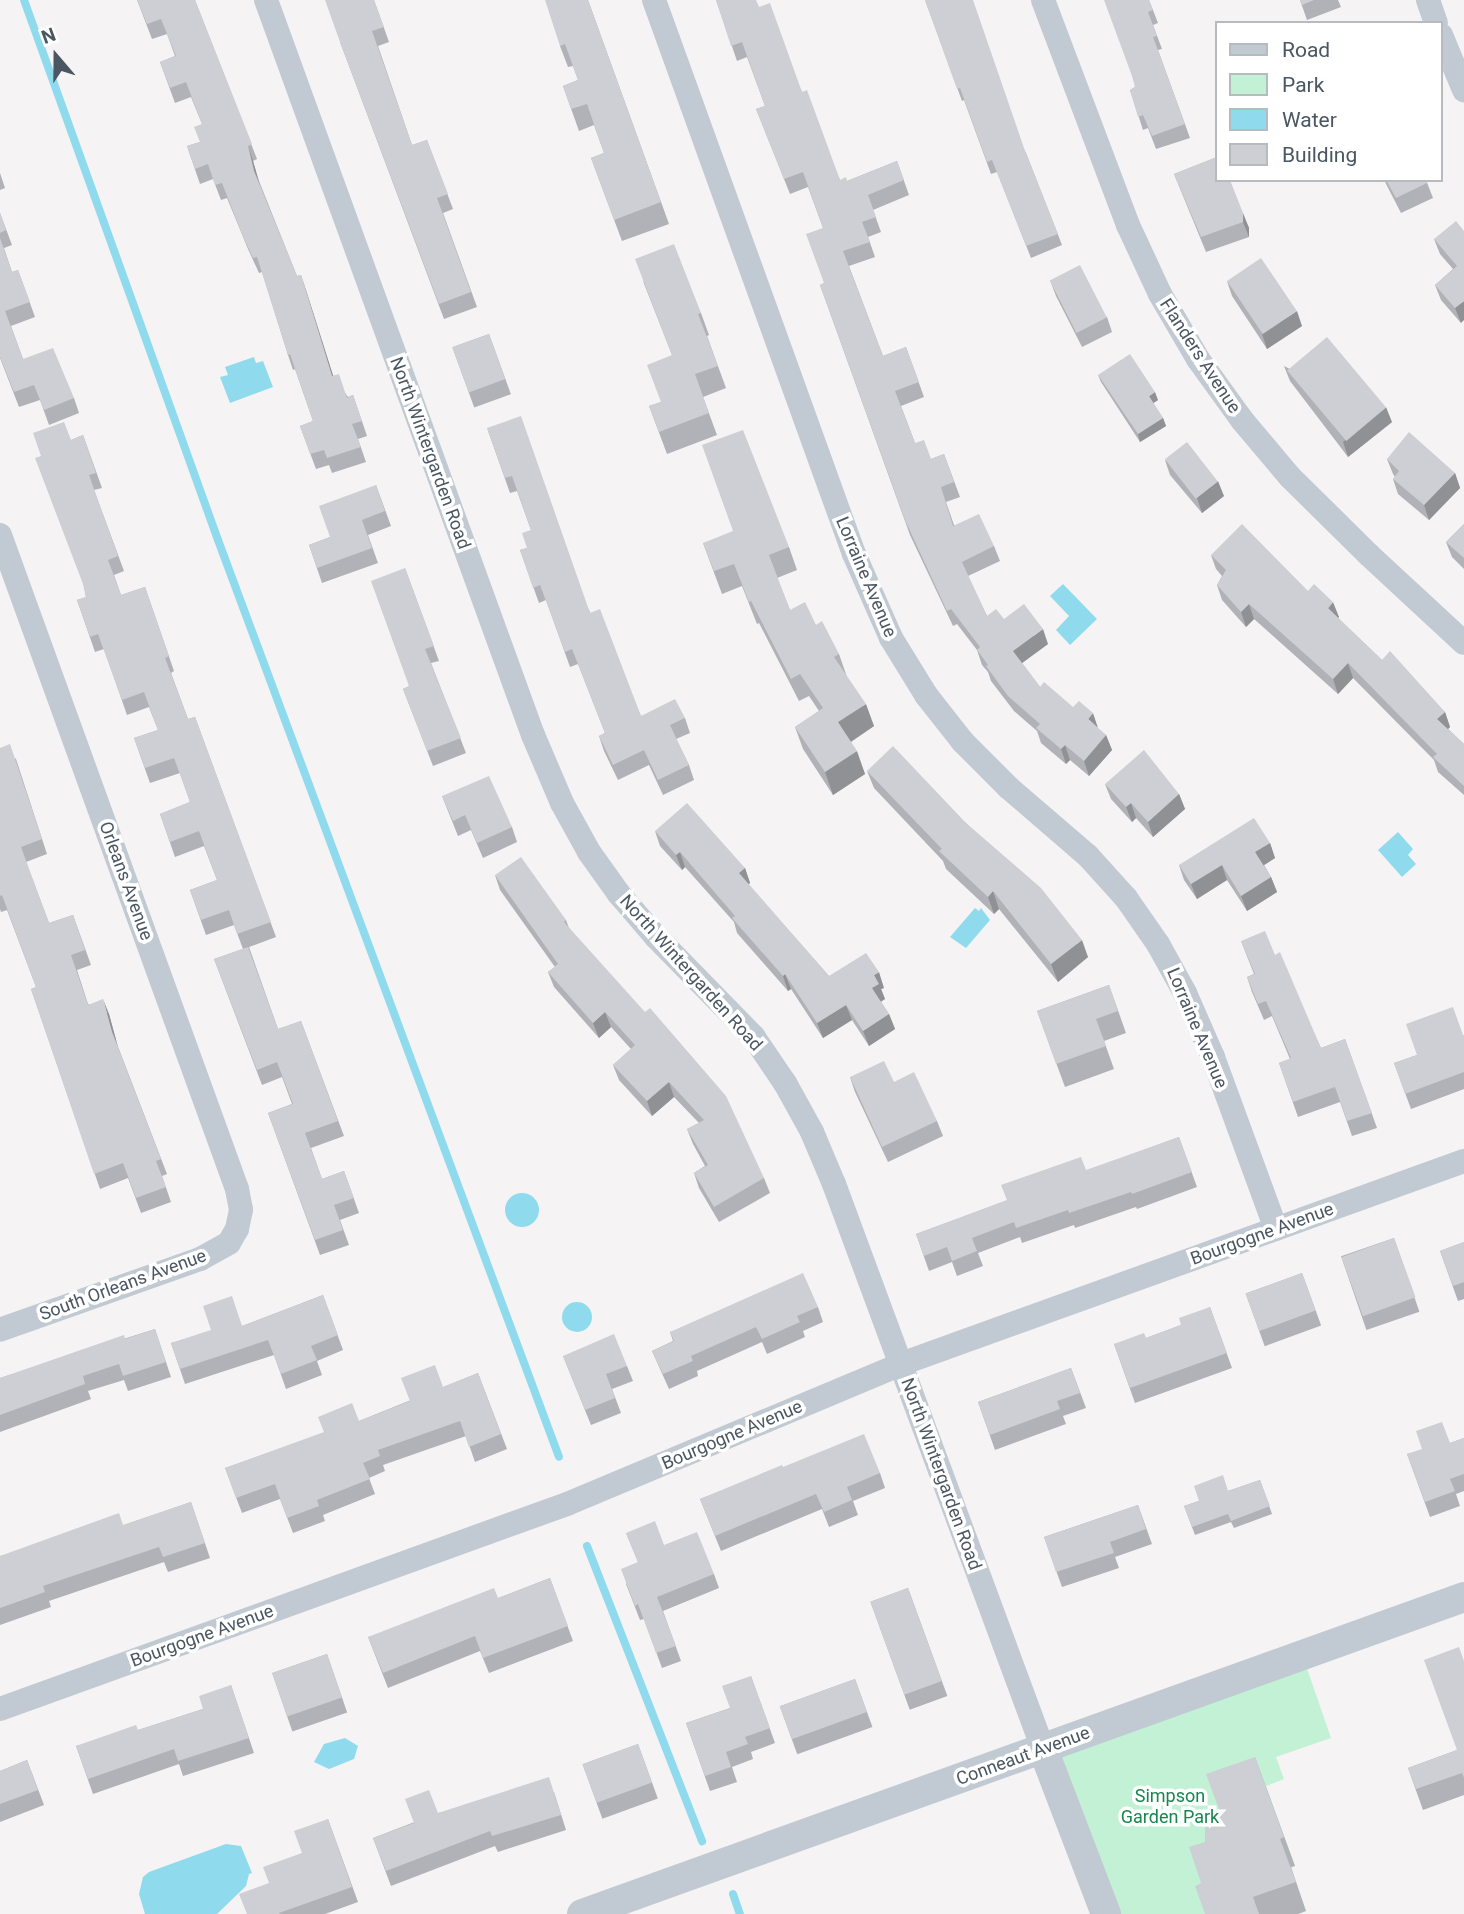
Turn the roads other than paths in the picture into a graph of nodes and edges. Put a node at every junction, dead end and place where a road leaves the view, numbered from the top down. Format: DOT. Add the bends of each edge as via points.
graph roads {
  1 [pos="266,0"];
  2 [pos="654,0"];
  3 [pos="1043,0"];
  4 [pos="1428,0"];
  5 [pos="1435,21"];
  6 [pos="1443,41"];
  7 [pos="1464,90"];
  8 [pos="0,535"];
  9 [pos="1464,643"];
  10 [pos="1464,1161"];
  11 [pos="237,1229"];
  12 [pos="1276,1229"];
  13 [pos="0,1330"];
  14 [pos="901,1364"];
  15 [pos="1464,1597"];
  16 [pos="0,1709"];
  17 [pos="1043,1749"];
  18 [pos="582,1914"];
  19 [pos="1106,1914"];
  1 -- 14 [label="street, North Wintergarden Road" via="529,725 562,803 619,894 753,1036 785,1083 834,1184"];
  2 -- 12 [label="street, Lorraine Avenue" via="854,554 891,638 926,695 963,742 1088,856 1126,898 1158,944 1213,1057"];
  3 -- 9 [label="street, Flanders Avenue" via="1128,225 1160,294 1198,359 1290,477"];
  4 -- 5 [label="street"];
  6 -- 7 [label="street"];
  8 -- 11 [label="street, Orleans Avenue" via="237,1189 241,1209"];
  10 -- 12 [label="street, Bourgogne Avenue"];
  11 -- 13 [label="street, South Orleans Avenue" via="229,1243 200,1259"];
  12 -- 14 [label="street, Bourgogne Avenue"];
  14 -- 16 [label="street, Bourgogne Avenue" via="567,1504"];
  14 -- 17 [label="street, North Wintergarden Road"];
  15 -- 17 [label="street, Conneaut Avenue"];
  17 -- 18 [label="street, Conneaut Avenue"];
  17 -- 19 [label="street"];
}
